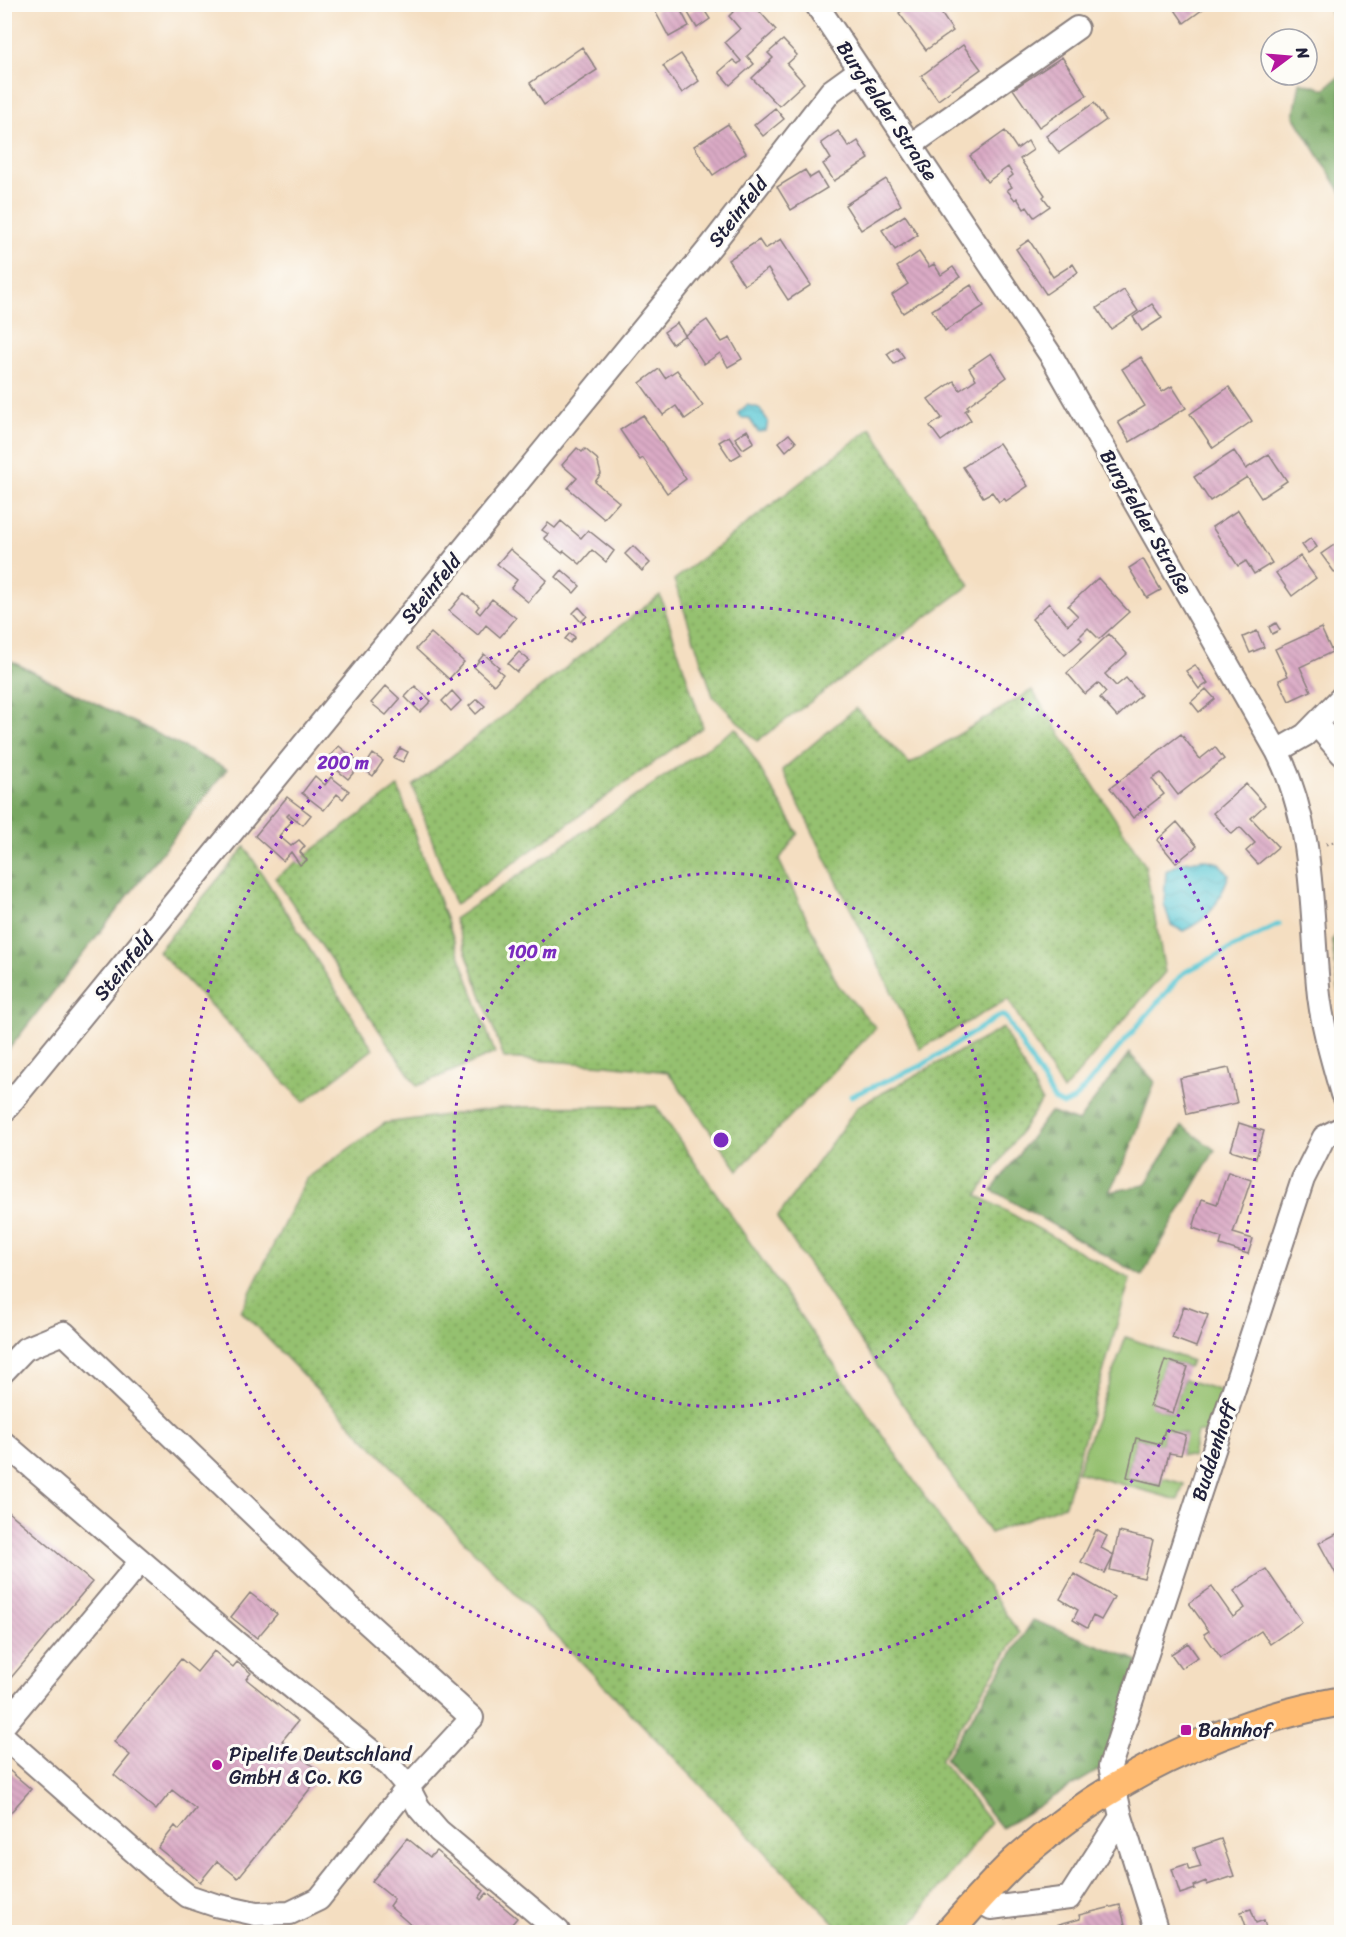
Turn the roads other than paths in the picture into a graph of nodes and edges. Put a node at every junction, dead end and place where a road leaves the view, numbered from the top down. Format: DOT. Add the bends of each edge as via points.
graph roads {
  1 [pos="822,7"];
  2 [pos="1077,28"];
  3 [pos="860,70"];
  4 [pos="911,145"];
  5 [pos="1341,697"];
  6 [pos="1316,724"];
  7 [pos="1277,751"];
  8 [pos="1341,754"];
  9 [pos="1341,1094"];
  10 [pos="4,1111"];
  11 [pos="1341,1128"];
  12 [pos="4,1371"];
  13 [pos="4,1443"];
  14 [pos="141,1561"];
  15 [pos="1341,1701"];
  16 [pos="4,1725"];
  17 [pos="4,1737"];
  18 [pos="408,1787"];
  19 [pos="1114,1787"];
  20 [pos="1121,1816"];
  21 [pos="978,1899"];
  22 [pos="558,1931"];
  23 [pos="949,1932"];
  24 [pos="1157,1932"];
  1 -- 3 [label="street, Burgfelder Straße"];
  2 -- 4 [label="street"];
  3 -- 4 [label="street, Burgfelder Straße"];
  3 -- 10 [label="street, Steinfeld" via="831,91 711,246"];
  4 -- 7 [label="street, Burgfelder Straße" via="1052,357"];
  5 -- 6 [label="street"];
  6 -- 7 [label="street"];
  6 -- 8 [label="street"];
  7 -- 9 [label="street, Burgfelder Straße" via="1303,821 1319,998"];
  11 -- 19 [label="street, Buddenhoff" via="1324,1137 1303,1179 1110,1766"];
  12 -- 18 [label="street" via="25,1349 64,1333 353,1610 472,1718"];
  13 -- 14 [label="street"];
  14 -- 16 [label="street"];
  14 -- 18 [label="street" via="390,1766"];
  15 -- 19 [label="main road" via="1261,1720 1198,1745"];
  17 -- 18 [label="street" via="188,1896 256,1914 290,1912 319,1899"];
  18 -- 22 [label="street" via="419,1808 439,1831"];
  19 -- 20 [label="street, Buddenhoff"];
  19 -- 21 [label="main road" via="1055,1828"];
  20 -- 21 [label="street" via="1069,1898 991,1908"];
  20 -- 24 [label="street, Buddenhoff"];
  21 -- 23 [label="main road"];
}
